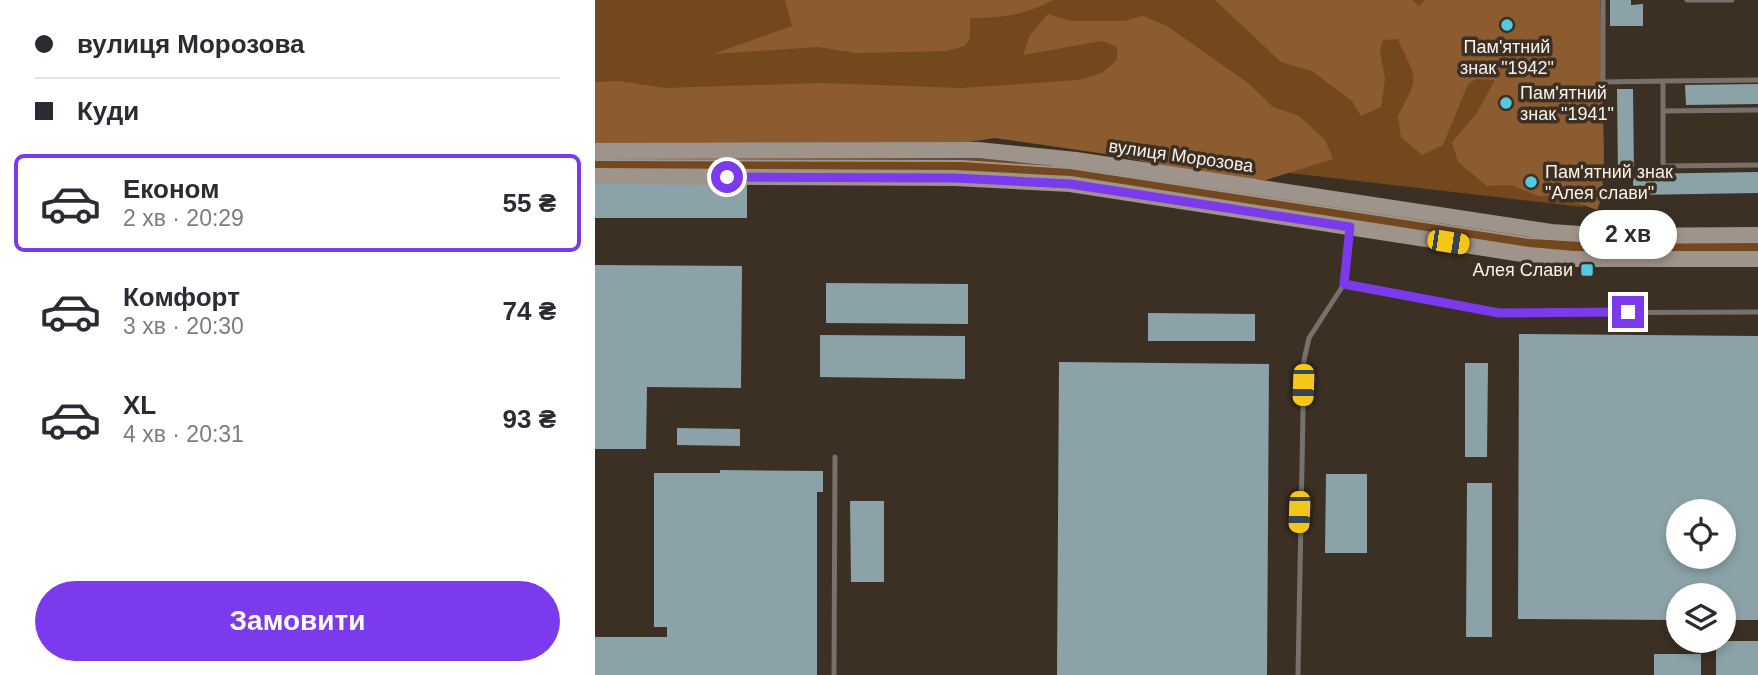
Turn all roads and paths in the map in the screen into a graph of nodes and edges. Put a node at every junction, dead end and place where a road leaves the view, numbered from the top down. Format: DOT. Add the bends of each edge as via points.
graph roads {
  1 [pos="1603,0"];
  2 [pos="1687,0"];
  3 [pos="1732,0"];
  4 [pos="1758,80"];
  5 [pos="1663,82"];
  6 [pos="1758,110"];
  7 [pos="1663,111"];
  8 [pos="595,151"];
  9 [pos="1758,165"];
  10 [pos="595,176"];
  11 [pos="1350,227"];
  12 [pos="1758,234"];
  13 [pos="1758,259"];
  14 [pos="1344,284"];
  15 [pos="1758,312"];
  16 [pos="835,457"];
  17 [pos="834,675"];
  18 [pos="1298,675"];
  1 -- 5 [label="lane" via="1603,82"];
  2 -- 3 [label="lane"];
  4 -- 5 [label="lane"];
  5 -- 7 [label="lane"];
  6 -- 7 [label="lane"];
  7 -- 9 [label="lane" via="1663,166"];
  8 -- 12 [label="main road, вулиця Морозова" via="978,150 1088,162 1551,232"];
  10 -- 11 [label="main road" via="955,178 1070,184"];
  11 -- 13 [label="main road" via="1573,259"];
  11 -- 14 [label="lane"];
  14 -- 15 [label="lane" via="1499,313"];
  14 -- 18 [label="lane" via="1310,338 1304,360"];
  16 -- 17 [label="lane"];
}
